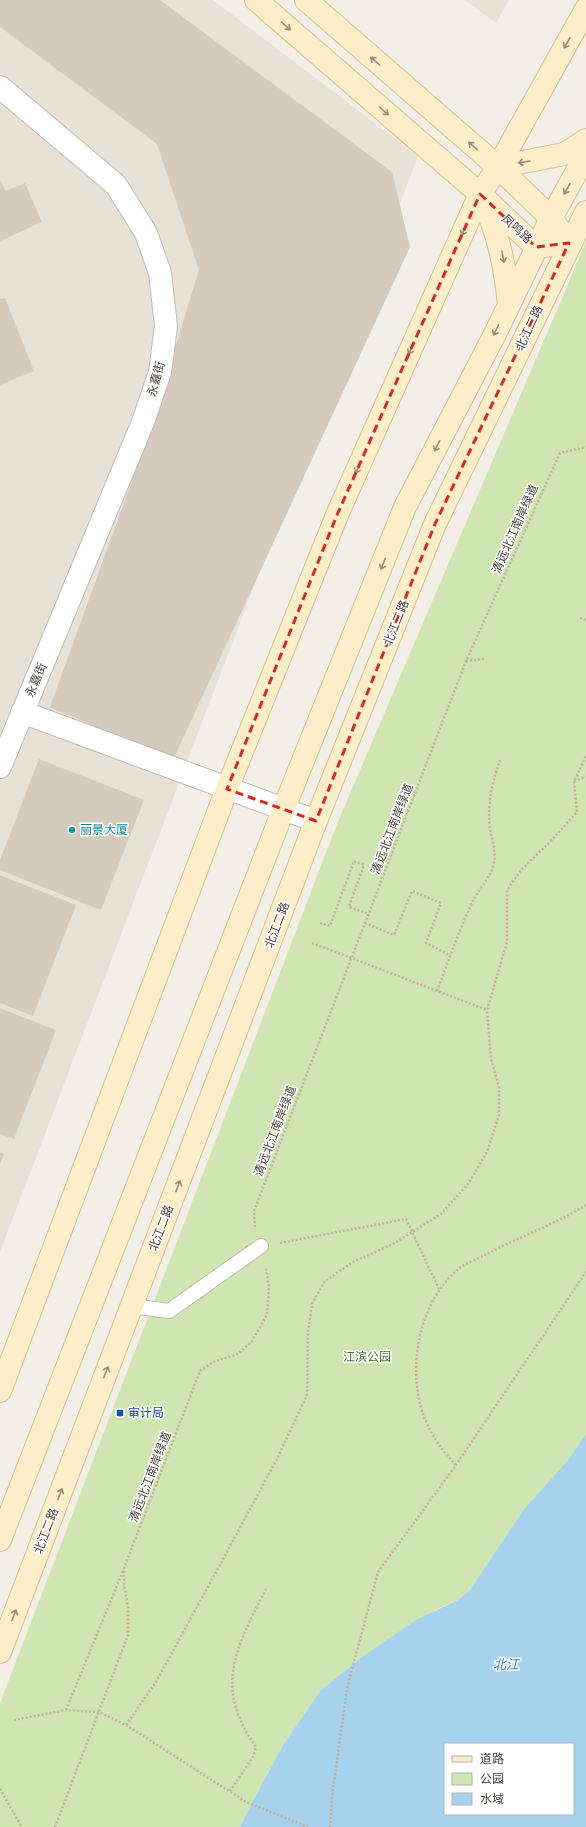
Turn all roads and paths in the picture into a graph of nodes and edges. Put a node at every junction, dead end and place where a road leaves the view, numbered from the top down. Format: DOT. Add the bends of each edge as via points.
graph roads {
  1 [pos="256,0"];
  2 [pos="306,0"];
  3 [pos="586,9"];
  4 [pos="0,87"];
  5 [pos="586,140"];
  6 [pos="586,155"];
  7 [pos="498,167"];
  8 [pos="480,194"];
  9 [pos="586,212"];
  10 [pos="550,218"];
  11 [pos="569,243"];
  12 [pos="536,247"];
  13 [pos="509,304"];
  14 [pos="586,447"];
  15 [pos="580,618"];
  16 [pos="586,620"];
  17 [pos="485,659"];
  18 [pos="466,661"];
  19 [pos="22,712"];
  20 [pos="586,756"];
  21 [pos="500,760"];
  22 [pos="0,766"];
  23 [pos="586,777"];
  24 [pos="574,782"];
  25 [pos="227,789"];
  26 [pos="284,808"];
  27 [pos="316,822"];
  28 [pos="369,914"];
  29 [pos="320,923"];
  30 [pos="365,923"];
  31 [pos="312,944"];
  32 [pos="451,956"];
  33 [pos="352,958"];
  34 [pos="437,991"];
  35 [pos="487,1010"];
  36 [pos="586,1205"];
  37 [pos="412,1232"];
  38 [pos="261,1246"];
  39 [pos="586,1272"];
  40 [pos="439,1289"];
  41 [pos="132,1306"];
  42 [pos="0,1391"];
  43 [pos="456,1465"];
  44 [pos="0,1540"];
  45 [pos="124,1568"];
  46 [pos="266,1589"];
  47 [pos="0,1652"];
  48 [pos="66,1710"];
  49 [pos="99,1712"];
  50 [pos="14,1720"];
  51 [pos="126,1725"];
  52 [pos="0,1789"];
  53 [pos="230,1791"];
  54 [pos="22,1827"];
  55 [pos="55,1827"];
  56 [pos="308,1827"];
  57 [pos="330,1827"];
  1 -- 8 [label="main road, 凤鸣路, one-way"];
  7 -- 2 [label="main road, one-way"];
  3 -- 7 [label="main road, one-way"];
  4 -- 19 [label="street, 永嘉街" via="116,185 146,233 160,273 166,326 160,372 143,422"];
  5 -- 7 [label="main road, one-way" via="564,154"];
  6 -- 10 [label="main road, one-way"];
  7 -- 8 [label="main road"];
  7 -- 10 [label="main road"];
  8 -- 12 [label="main road, 凤鸣路"];
  8 -- 13 [label="main road, one-way" via="493,221 501,249"];
  8 -- 25 [label="main road, one-way" via="337,515"];
  9 -- 11 [label="main road, 北江二路"];
  10 -- 11 [label="main road"];
  10 -- 12 [label="main road"];
  11 -- 12 [label="main road, 凤鸣路"];
  11 -- 27 [label="main road, 北江二路" via="435,524"];
  12 -- 13 [label="main road"];
  13 -- 26 [label="main road, one-way" via="405,507"];
  14 -- 18 [label="path, 清远北江南岸绿道" via="560,453"];
  15 -- 16 [label="path"];
  17 -- 18 [label="path"];
  18 -- 28 [label="path, 清远北江南岸绿道"];
  19 -- 22 [label="street, 永嘉街"];
  19 -- 25 [label="street, 永嘉街"];
  20 -- 24 [label="path"];
  21 -- 32 [label="path" via="489,803 490,828 495,851 494,864 471,904"];
  23 -- 24 [label="path"];
  24 -- 35 [label="path" via="577,812 521,870 507,890 508,942"];
  25 -- 26 [label="street, 永嘉街"];
  25 -- 42 [label="main road"];
  26 -- 27 [label="street, 永嘉街"];
  26 -- 44 [label="main road"];
  41 -- 27 [label="main road, 北江二路, one-way"];
  28 -- 29 [label="path" via="349,907 364,865 354,861 330,926"];
  28 -- 30 [label="path, 清远北江南岸绿道"];
  30 -- 32 [label="path" via="394,935 412,891 441,902 426,943"];
  30 -- 33 [label="path, 清远北江南岸绿道"];
  31 -- 33 [label="path"];
  32 -- 34 [label="path"];
  33 -- 34 [label="path"];
  33 -- 38 [label="path, 清远北江南岸绿道" via="254,1210 254,1225"];
  34 -- 35 [label="path"];
  35 -- 37 [label="path" via="491,1059 499,1087 499,1115 487,1152 468,1184 440,1214"];
  36 -- 40 [label="path" via="571,1215 462,1267"];
  37 -- 38 [label="path" via="406,1219"];
  37 -- 40 [label="path"];
  37 -- 51 [label="path" via="393,1244 353,1262 325,1281 312,1304 307,1395 277,1459 156,1682"];
  38 -- 41 [label="lane" via="169,1311"];
  38 -- 45 [label="path, 清远北江南岸绿道" via="269,1286 267,1315 252,1341 238,1354 213,1362 200,1371"];
  39 -- 43 [label="path"];
  40 -- 43 [label="path" via="418,1343 418,1395 427,1424 440,1448"];
  47 -- 41 [label="main road, 北江二路, one-way"];
  43 -- 57 [label="path" via="378,1572 347,1688"];
  45 -- 48 [label="path"];
  45 -- 49 [label="path, 清远北江南岸绿道" via="128,1635"];
  46 -- 53 [label="path" via="235,1653 232,1682 235,1704 245,1730 256,1746 253,1757"];
  48 -- 49 [label="path"];
  48 -- 50 [label="path"];
  49 -- 51 [label="path"];
  49 -- 55 [label="path, 清远北江南岸绿道"];
  51 -- 53 [label="path"];
  52 -- 54 [label="path"];
  53 -- 56 [label="path" via="246,1802"];
}
